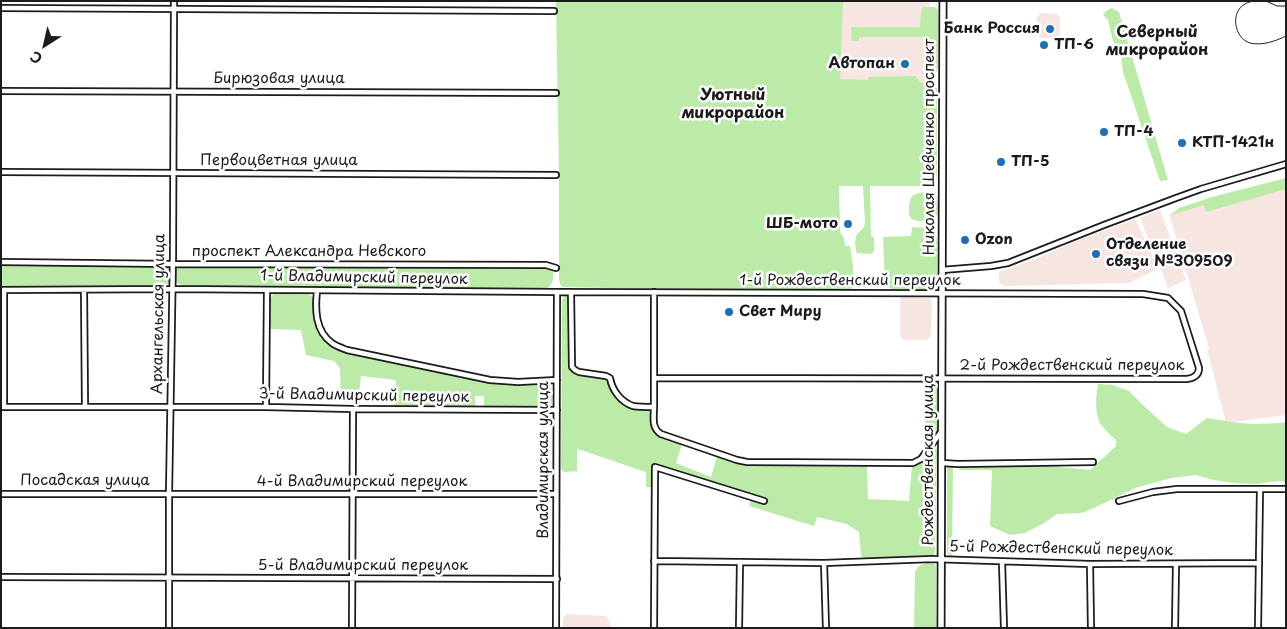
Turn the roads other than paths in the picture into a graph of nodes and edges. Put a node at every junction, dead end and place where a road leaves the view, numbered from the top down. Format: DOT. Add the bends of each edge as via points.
graph roads {
  1 [pos="174,1"];
  2 [pos="943,1"];
  3 [pos="1,8"];
  4 [pos="174,9"];
  5 [pos="554,11"];
  6 [pos="1,91"];
  7 [pos="174,91"];
  8 [pos="556,93"];
  9 [pos="1286,164"];
  10 [pos="1,172"];
  11 [pos="174,173"];
  12 [pos="556,175"];
  13 [pos="1,262"];
  14 [pos="173,264"];
  15 [pos="556,268"];
  16 [pos="942,270"];
  17 [pos="172,289"];
  18 [pos="3,290"];
  19 [pos="84,290"];
  20 [pos="267,290"];
  21 [pos="317,291"];
  22 [pos="557,292"];
  23 [pos="571,292"];
  24 [pos="654,292"];
  25 [pos="942,293"];
  26 [pos="1143,294"];
  27 [pos="655,378"];
  28 [pos="942,379"];
  29 [pos="557,380"];
  30 [pos="85,406"];
  31 [pos="3,407"];
  32 [pos="170,407"];
  33 [pos="266,407"];
  34 [pos="654,407"];
  35 [pos="353,409"];
  36 [pos="557,410"];
  37 [pos="942,432"];
  38 [pos="1093,462"];
  39 [pos="942,463"];
  40 [pos="1260,489"];
  41 [pos="1286,489"];
  42 [pos="1,494"];
  43 [pos="168,494"];
  44 [pos="352,494"];
  45 [pos="556,494"];
  46 [pos="1119,501"];
  47 [pos="764,502"];
  48 [pos="941,560"];
  49 [pos="654,561"];
  50 [pos="740,562"];
  51 [pos="1002,562"];
  52 [pos="824,563"];
  53 [pos="1258,563"];
  54 [pos="1090,564"];
  55 [pos="1176,564"];
  56 [pos="1,577"];
  57 [pos="169,577"];
  58 [pos="352,578"];
  59 [pos="557,579"];
  60 [pos="169,628"];
  61 [pos="352,628"];
  62 [pos="556,628"];
  63 [pos="654,628"];
  64 [pos="739,628"];
  65 [pos="826,628"];
  66 [pos="941,628"];
  67 [pos="1004,628"];
  68 [pos="1091,628"];
  69 [pos="1175,628"];
  70 [pos="1258,628"];
  1 -- 4 [label="street, Архангельская улица"];
  2 -- 16 [label="main road, Николая Шевченко проспект"];
  3 -- 4 [label="street"];
  4 -- 5 [label="street"];
  4 -- 7 [label="street, Архангельская улица"];
  6 -- 7 [label="street, Бирюзовая улица"];
  7 -- 8 [label="street, Бирюзовая улица"];
  7 -- 11 [label="street, Архангельская улица"];
  9 -- 16 [label="street" via="1176,198 1008,263"];
  10 -- 11 [label="street, Первоцветная улица"];
  11 -- 12 [label="street, Первоцветная улица"];
  11 -- 14 [label="street, Архангельская улица"];
  13 -- 14 [label="street, проспект Александра Невского"];
  14 -- 15 [label="street, проспект Александра Невского" via="546,265"];
  14 -- 17 [label="street, Архангельская улица"];
  16 -- 25 [label="main road, Николая Шевченко проспект"];
  17 -- 19 [label="street"];
  17 -- 20 [label="street, 1-й Владимирский переулок"];
  17 -- 32 [label="street, Архангельская улица"];
  18 -- 19 [label="street"];
  18 -- 31 [label="street"];
  19 -- 30 [label="street"];
  20 -- 21 [label="street, 1-й Владимирский переулок"];
  20 -- 33 [label="street"];
  21 -- 22 [label="street, 1-й Владимирский переулок"];
  21 -- 29 [label="street" via="319,327 333,344 347,350 490,380"];
  22 -- 23 [label="street, 1-й Рождественский переулок"];
  22 -- 29 [label="street, Владимирская улица"];
  23 -- 24 [label="street, 1-й Рождественский переулок"];
  23 -- 34 [label="street" via="572,367 579,372 610,378 614,389 634,406"];
  24 -- 25 [label="street, 1-й Рождественский переулок"];
  24 -- 27 [label="street"];
  25 -- 26 [label="street, 1-й Рождественский переулок"];
  25 -- 28 [label="main road, Рождественская улица"];
  26 -- 28 [label="street, 2-й Рождественский переулок" via="1168,298 1181,311 1199,365 1199,372 1194,378"];
  27 -- 28 [label="street, 2-й Рождественский переулок"];
  27 -- 34 [label="street"];
  28 -- 37 [label="main road, Рождественская улица"];
  29 -- 36 [label="street, Владимирская улица"];
  30 -- 31 [label="street, 3-й Владимирский переулок"];
  30 -- 32 [label="street, 3-й Владимирский переулок"];
  32 -- 33 [label="street, 3-й Владимирский переулок"];
  32 -- 43 [label="street, Архангельская улица"];
  33 -- 35 [label="street, 3-й Владимирский переулок"];
  34 -- 37 [label="street" via="657,431 747,462 913,463 921,459"];
  35 -- 36 [label="street, 3-й Владимирский переулок"];
  35 -- 44 [label="street"];
  36 -- 45 [label="street, Владимирская улица"];
  37 -- 39 [label="main road, Рождественская улица"];
  38 -- 39 [label="street"];
  39 -- 48 [label="main road, Рождественская улица"];
  40 -- 41 [label="street"];
  40 -- 46 [label="street" via="1177,489"];
  40 -- 53 [label="street"];
  42 -- 43 [label="street, Посадская улица"];
  43 -- 44 [label="street, 4-й Владимирский переулок"];
  43 -- 57 [label="street, Архангельская улица"];
  44 -- 45 [label="street, 4-й Владимирский переулок"];
  44 -- 58 [label="street"];
  45 -- 59 [label="street, Владимирская улица"];
  47 -- 49 [label="street" via="655,467"];
  48 -- 51 [label="street, 5-й Рождественский переулок"];
  48 -- 52 [label="street, 5-й Рождественский переулок"];
  48 -- 66 [label="main road, Рождественская улица"];
  49 -- 50 [label="street, 5-й Рождественский переулок"];
  49 -- 63 [label="street"];
  50 -- 52 [label="street, 5-й Рождественский переулок"];
  50 -- 64 [label="street"];
  51 -- 54 [label="street, 5-й Рождественский переулок"];
  51 -- 67 [label="street"];
  52 -- 65 [label="street"];
  53 -- 55 [label="street, 5-й Рождественский переулок"];
  53 -- 70 [label="street"];
  54 -- 55 [label="street, 5-й Рождественский переулок"];
  54 -- 68 [label="street"];
  55 -- 69 [label="street"];
  56 -- 57 [label="street, 5-й Владимирский переулок"];
  57 -- 58 [label="street, 5-й Владимирский переулок"];
  57 -- 60 [label="street, Архангельская улица"];
  58 -- 59 [label="street, 5-й Владимирский переулок"];
  58 -- 61 [label="street"];
  59 -- 62 [label="street, Владимирская улица"];
}
